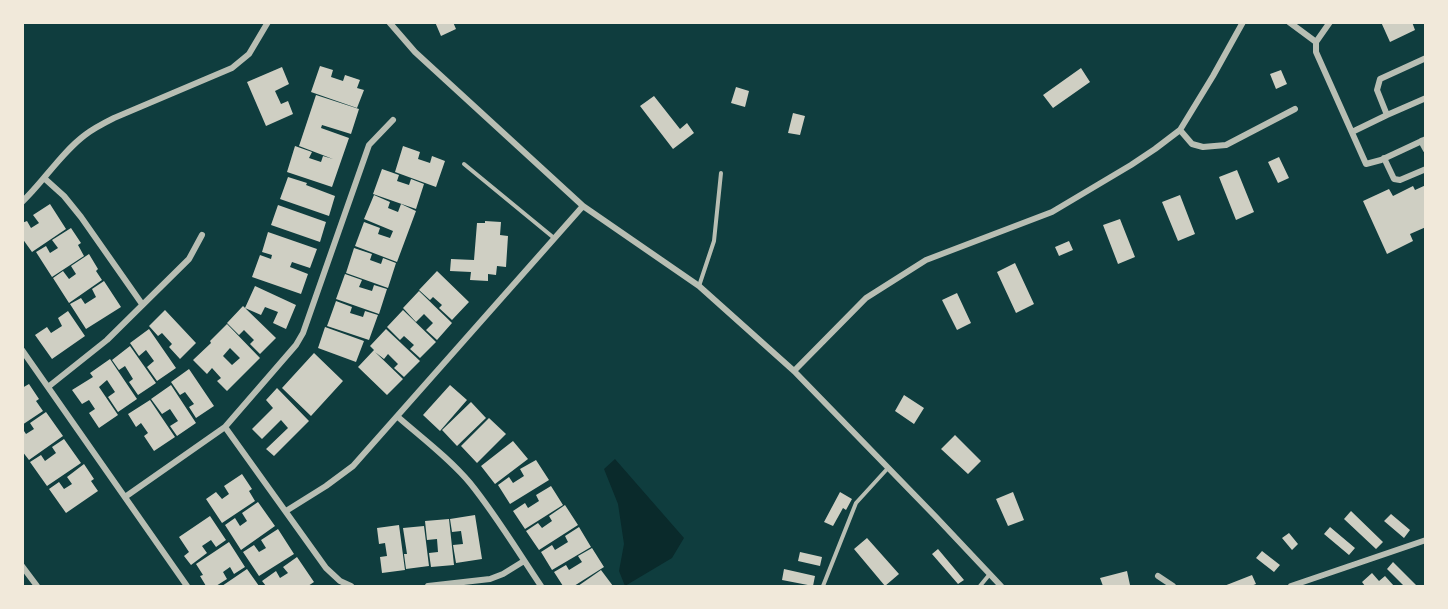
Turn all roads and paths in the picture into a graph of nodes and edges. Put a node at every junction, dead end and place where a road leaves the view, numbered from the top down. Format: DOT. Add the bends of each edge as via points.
graph roads {
  1 [pos="268,22"];
  2 [pos="389,22"];
  3 [pos="1244,22"];
  4 [pos="1289,22"];
  5 [pos="1326,24"];
  6 [pos="1316,42"];
  7 [pos="1425,58"];
  8 [pos="1425,98"];
  9 [pos="1295,109"];
  10 [pos="1387,115"];
  11 [pos="393,120"];
  12 [pos="1180,130"];
  13 [pos="1352,132"];
  14 [pos="1423,140"];
  15 [pos="1425,150"];
  16 [pos="1384,158"];
  17 [pos="464,164"];
  18 [pos="1425,169"];
  19 [pos="721,173"];
  20 [pos="44,178"];
  21 [pos="22,202"];
  22 [pos="583,206"];
  23 [pos="202,235"];
  24 [pos="555,238"];
  25 [pos="699,286"];
  26 [pos="142,304"];
  27 [pos="22,350"];
  28 [pos="794,371"];
  29 [pos="48,387"];
  30 [pos="398,417"];
  31 [pos="225,427"];
  32 [pos="888,468"];
  33 [pos="125,497"];
  34 [pos="286,511"];
  35 [pos="1425,540"];
  36 [pos="524,561"];
  37 [pos="22,566"];
  38 [pos="989,575"];
  39 [pos="1158,576"];
  40 [pos="37,586"];
  41 [pos="187,586"];
  42 [pos="351,586"];
  43 [pos="428,586"];
  44 [pos="541,586"];
  45 [pos="823,586"];
  46 [pos="980,586"];
  47 [pos="1001,586"];
  48 [pos="1173,586"];
  49 [pos="1291,586"];
  1 -- 20 [label="street" via="249,54 232,68 98,126"];
  2 -- 22 [label="street" via="415,52"];
  3 -- 12 [label="street"];
  4 -- 6 [label="street"];
  5 -- 6 [label="street"];
  6 -- 13 [label="street" via="1316,52"];
  7 -- 10 [label="street" via="1380,79 1377,90"];
  8 -- 10 [label="street"];
  9 -- 12 [label="street" via="1226,145 1192,144"];
  10 -- 13 [label="street"];
  11 -- 31 [label="street" via="369,145 303,333"];
  12 -- 28 [label="street" via="1131,165 1052,212 926,260 866,298"];
  13 -- 16 [label="street" via="1366,164"];
  14 -- 15 [label="street"];
  14 -- 16 [label="street"];
  16 -- 18 [label="street" via="1394,179"];
  17 -- 24 [label="lane"];
  19 -- 25 [label="lane" via="714,241"];
  20 -- 21 [label="street"];
  20 -- 26 [label="street" via="81,217"];
  22 -- 24 [label="street"];
  22 -- 25 [label="street"];
  23 -- 26 [label="street" via="189,259"];
  24 -- 30 [label="street"];
  25 -- 28 [label="street"];
  26 -- 29 [label="street" via="107,340"];
  27 -- 29 [label="street"];
  28 -- 32 [label="street"];
  29 -- 33 [label="street"];
  30 -- 34 [label="street" via="353,466"];
  30 -- 36 [label="street" via="468,481"];
  31 -- 33 [label="street"];
  31 -- 34 [label="street"];
  32 -- 38 [label="street"];
  32 -- 45 [label="lane" via="856,503"];
  33 -- 41 [label="street"];
  34 -- 42 [label="street" via="326,568"];
  35 -- 49 [label="street"];
  36 -- 43 [label="street" via="490,579"];
  36 -- 44 [label="street"];
  37 -- 40 [label="street"];
  38 -- 46 [label="lane"];
  38 -- 47 [label="street"];
  39 -- 48 [label="street"];
}
